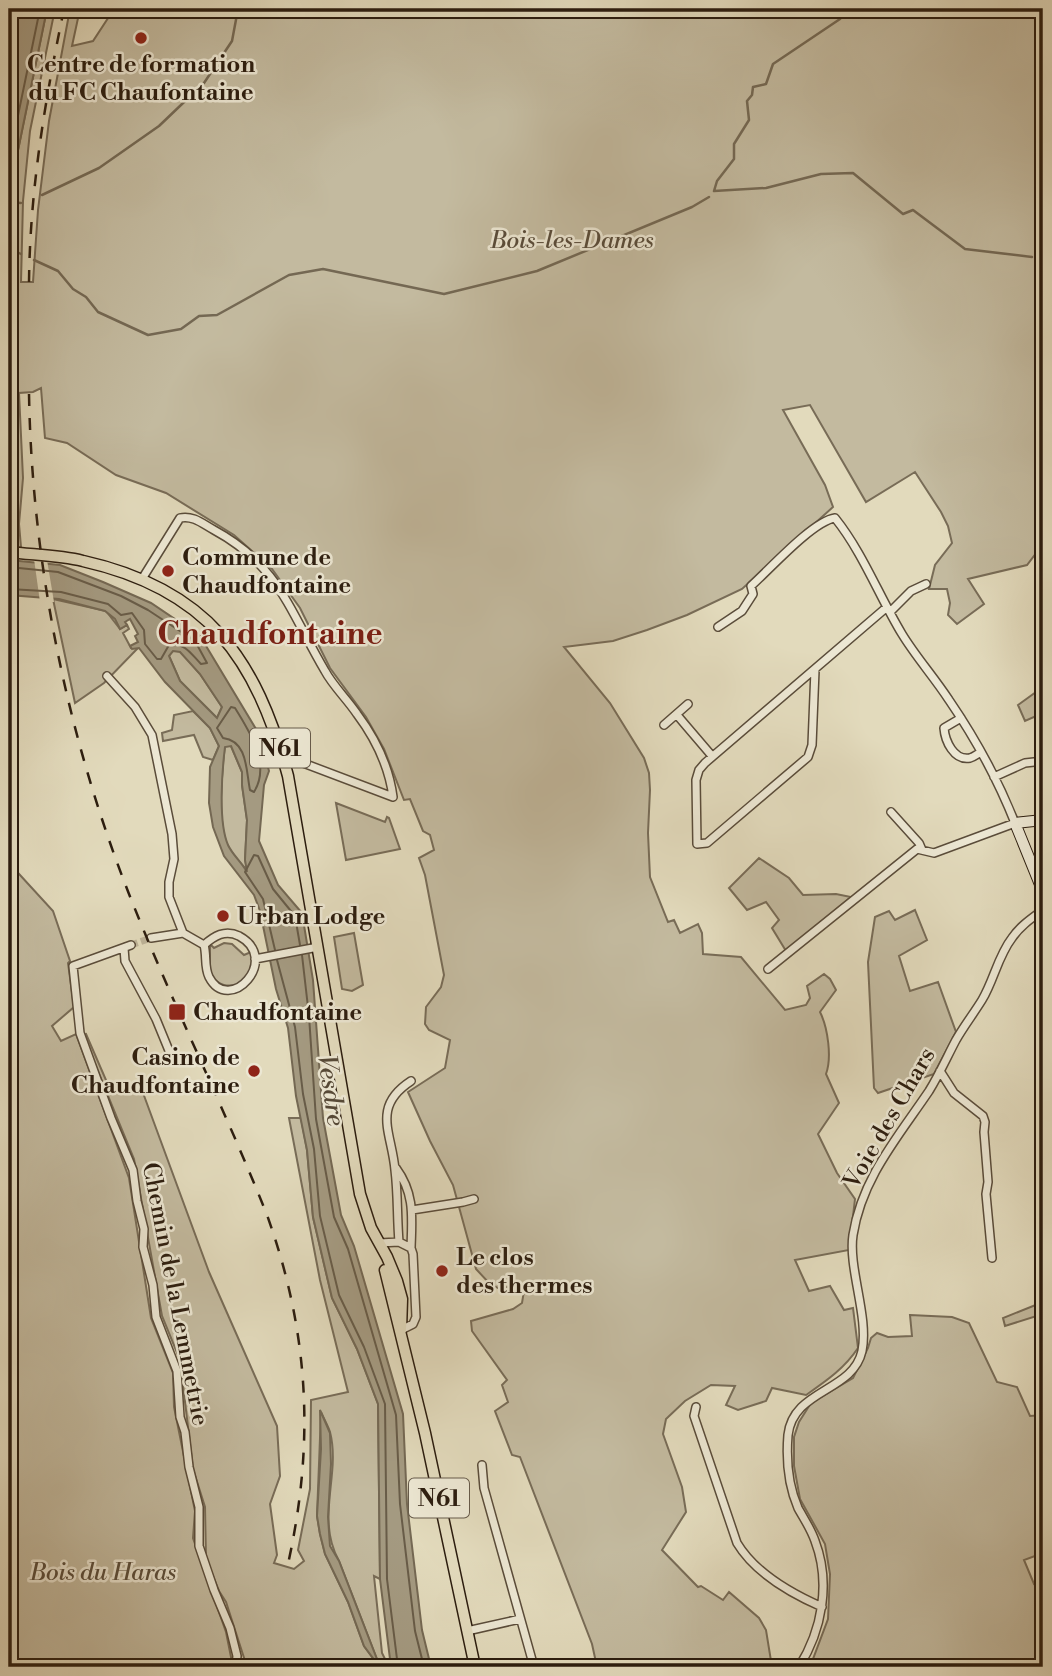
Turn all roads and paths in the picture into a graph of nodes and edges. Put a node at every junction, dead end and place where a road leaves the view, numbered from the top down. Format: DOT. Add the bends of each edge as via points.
graph roads {
  1 [pos="9,552"];
  2 [pos="142,579"];
  3 [pos="926,584"];
  4 [pos="888,609"];
  5 [pos="718,628"];
  6 [pos="815,670"];
  7 [pos="107,676"];
  8 [pos="688,704"];
  9 [pos="677,715"];
  10 [pos="961,719"];
  11 [pos="664,725"];
  12 [pos="981,752"];
  13 [pos="282,755"];
  14 [pos="712,756"];
  15 [pos="1043,761"];
  16 [pos="993,776"];
  17 [pos="891,812"];
  18 [pos="1043,820"];
  19 [pos="1015,823"];
  20 [pos="922,850"];
  21 [pos="1043,892"];
  22 [pos="1043,910"];
  23 [pos="183,933"];
  24 [pos="150,937"];
  25 [pos="204,944"];
  26 [pos="312,948"];
  27 [pos="255,959"];
  28 [pos="768,969"];
  29 [pos="172,1058"];
  30 [pos="940,1071"];
  31 [pos="411,1081"];
  32 [pos="395,1167"];
  33 [pos="474,1199"];
  34 [pos="412,1210"];
  35 [pos="399,1242"];
  36 [pos="378,1244"];
  37 [pos="411,1248"];
  38 [pos="992,1258"];
  39 [pos="401,1330"];
  40 [pos="695,1407"];
  41 [pos="482,1465"];
  42 [pos="822,1607"];
  43 [pos="520,1619"];
  44 [pos="467,1631"];
  45 [pos="236,1667"];
  46 [pos="475,1667"];
  47 [pos="534,1667"];
  48 [pos="799,1667"];
  1 -- 2 [label="main road, N61" via="84,561"];
  2 -- 13 [label="main road, N61" via="199,613 234,651 269,713"];
  2 -- 13 [label="street" via="180,517 189,516 231,539 264,568 295,613 325,673 360,717 384,759 393,797"];
  3 -- 4 [label="street"];
  4 -- 5 [label="street" via="846,531 835,518 826,519 751,586 753,594 742,611"];
  4 -- 6 [label="street"];
  4 -- 10 [label="street"];
  6 -- 14 [label="street"];
  6 -- 14 [label="street" via="811,753 707,843 699,845 695,836 696,780"];
  7 -- 23 [label="street" via="152,735 172,834 169,897"];
  8 -- 9 [label="street"];
  9 -- 11 [label="street"];
  9 -- 14 [label="street"];
  10 -- 12 [label="street"];
  10 -- 12 [label="street" via="944,728 949,746 959,757"];
  12 -- 16 [label="street"];
  13 -- 26 [label="main road, N61"];
  15 -- 16 [label="street"];
  16 -- 19 [label="street"];
  17 -- 20 [label="street"];
  18 -- 19 [label="street"];
  19 -- 20 [label="street" via="934,853"];
  19 -- 21 [label="street"];
  20 -- 28 [label="street" via="917,849"];
  22 -- 30 [label="street, Voie des Chars" via="1010,939 992,982"];
  23 -- 24 [label="street"];
  23 -- 25 [label="street"];
  25 -- 27 [label="street" via="219,934 234,934 247,942"];
  25 -- 27 [label="street" via="208,975 226,989 246,983"];
  26 -- 27 [label="street"];
  26 -- 36 [label="main road, N61" via="359,1194"];
  29 -- 45 [label="street, Chemin de la Lemmetrie" via="125,961 127,946 73,966 80,1033 133,1170 156,1317 177,1371 180,1417 199,1507 199,1546 230,1628"];
  30 -- 38 [label="street" via="954,1093 985,1122"];
  30 -- 42 [label="street, Voie des Chars" via="870,1178 859,1208 853,1238 862,1351 840,1381 811,1398 790,1423 787,1466 797,1506 817,1544"];
  31 -- 32 [label="street" via="393,1095 388,1108"];
  32 -- 34 [label="street" via="407,1183"];
  32 -- 35 [label="street"];
  33 -- 34 [label="street"];
  34 -- 37 [label="street"];
  35 -- 36 [label="street"];
  35 -- 37 [label="street"];
  36 -- 39 [label="main road, N61" via="402,1299"];
  37 -- 39 [label="street" via="416,1317"];
  39 -- 44 [label="main road, N61"];
  40 -- 42 [label="street" via="694,1416 742,1551 764,1574"];
  41 -- 43 [label="street" via="484,1488"];
  42 -- 48 [label="street, Voie des Chars" via="819,1625"];
  43 -- 44 [label="street"];
  43 -- 47 [label="street"];
  44 -- 46 [label="main road, N61"];
}
